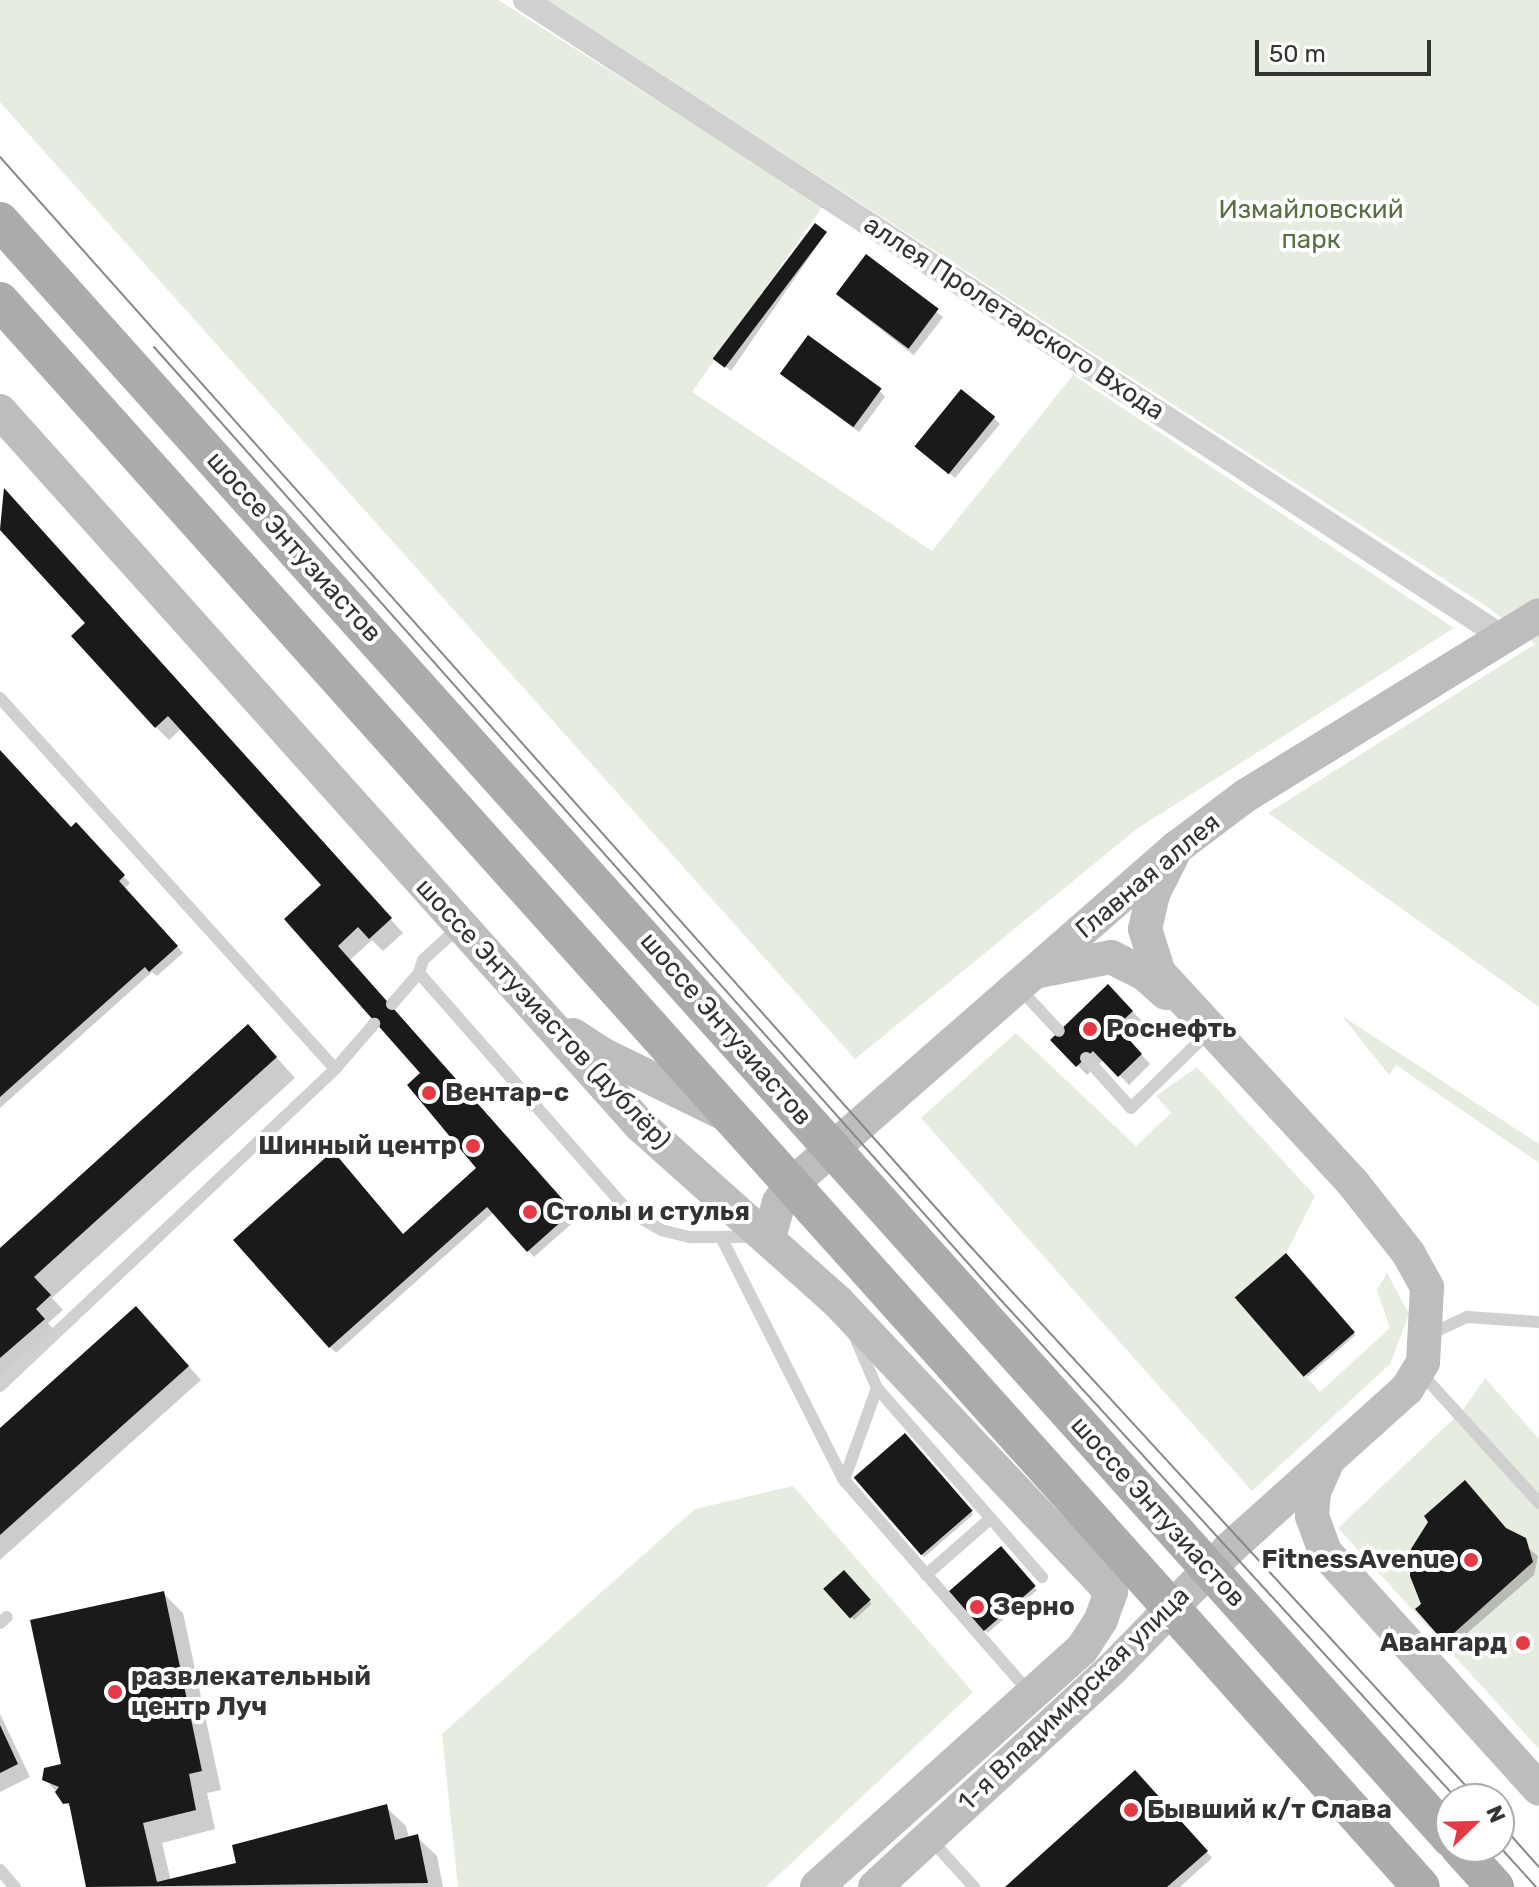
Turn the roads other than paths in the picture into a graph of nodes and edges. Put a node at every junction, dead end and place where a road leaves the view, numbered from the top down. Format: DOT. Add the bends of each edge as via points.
graph roads {
  1 [pos="525,0"];
  2 [pos="0,221"];
  3 [pos="0,301"];
  4 [pos="0,411"];
  5 [pos="1539,615"];
  6 [pos="1503,637"];
  7 [pos="0,698"];
  8 [pos="1176,848"];
  9 [pos="461,925"];
  10 [pos="419,973"];
  11 [pos="1026,979"];
  12 [pos="392,1004"];
  13 [pos="537,1010"];
  14 [pos="374,1024"];
  15 [pos="1059,1031"];
  16 [pos="1209,1032"];
  17 [pos="1086,1058"];
  18 [pos="335,1069"];
  19 [pos="732,1118"];
  20 [pos="832,1149"];
  21 [pos="792,1184"];
  22 [pos="716,1236"];
  23 [pos="769,1237"];
  24 [pos="838,1302"];
  25 [pos="1539,1322"];
  26 [pos="1427,1336"];
  27 [pos="1418,1370"];
  28 [pos="0,1386"];
  29 [pos="877,1388"];
  30 [pos="1328,1461"];
  31 [pos="844,1480"];
  32 [pos="1539,1503"];
  33 [pos="991,1518"];
  34 [pos="1208,1569"];
  35 [pos="926,1575"];
  36 [pos="1042,1577"];
  37 [pos="1124,1580"];
  38 [pos="1174,1606"];
  39 [pos="1033,1695"];
  40 [pos="1539,1789"];
  41 [pos="1435,1821"];
  42 [pos="929,1837"];
  43 [pos="1473,1863"];
  44 [pos="0,1870"];
  45 [pos="15,1887"];
  46 [pos="817,1887"];
  47 [pos="875,1887"];
  48 [pos="974,1887"];
  49 [pos="1421,1887"];
  50 [pos="1495,1887"];
  1 -- 6 [label="street, аллея Пролетарского Входа" via="1006,321"];
  2 -- 20 [label="main road, шоссе Энтузиастов"];
  3 -- 19 [label="main road, шоссе Энтузиастов"];
  4 -- 9 [label="main road, шоссе Энтузиастов (дублёр)"];
  5 -- 6 [label="main road, Главная аллея"];
  6 -- 8 [label="main road, Главная аллея" via="1245,796"];
  7 -- 18 [label="lane"];
  8 -- 11 [label="main road, Главная аллея"];
  8 -- 16 [label="main road, 1-я Владимирская улица" via="1153,894 1145,929 1159,973"];
  9 -- 10 [label="lane" via="423,960"];
  9 -- 13 [label="main road, шоссе Энтузиастов (дублёр)"];
  10 -- 12 [label="lane"];
  10 -- 22 [label="lane" via="627,1210 661,1230"];
  11 -- 15 [label="lane"];
  11 -- 16 [label="main road, 1-я Владимирская улица" via="1111,957 1146,975"];
  11 -- 20 [label="main road, Главная аллея"];
  13 -- 19 [label="main road" via="604,1055"];
  13 -- 23 [label="main road, шоссе Энтузиастов (дублёр)" via="640,1125"];
  14 -- 18 [label="lane"];
  16 -- 17 [label="lane" via="1131,1108"];
  16 -- 26 [label="main road, 1-я Владимирская улица" via="1353,1183 1409,1254 1427,1287"];
  18 -- 28 [label="lane"];
  19 -- 21 [label="main road, шоссе Энтузиастов"];
  20 -- 21 [label="main road, Главная аллея"];
  20 -- 34 [label="main road, шоссе Энтузиастов"];
  21 -- 23 [label="main road" via="779,1202"];
  21 -- 37 [label="main road, шоссе Энтузиастов"];
  22 -- 23 [label="lane"];
  22 -- 31 [label="lane"];
  23 -- 24 [label="main road, шоссе Энтузиастов (дублёр)"];
  24 -- 29 [label="lane"];
  24 -- 37 [label="main road, шоссе Энтузиастов (дублёр)"];
  25 -- 26 [label="lane" via="1467,1317"];
  26 -- 27 [label="main road, 1-я Владимирская улица"];
  27 -- 30 [label="main road, 1-я Владимирская улица" via="1407,1389"];
  27 -- 32 [label="lane"];
  29 -- 31 [label="lane"];
  29 -- 33 [label="lane"];
  30 -- 34 [label="main road, 1-я Владимирская улица"];
  30 -- 40 [label="main road" via="1314,1492 1312,1516 1325,1552"];
  31 -- 35 [label="lane"];
  33 -- 35 [label="lane"];
  33 -- 36 [label="lane"];
  34 -- 38 [label="main road, 1-я Владимирская улица"];
  34 -- 41 [label="main road, шоссе Энтузиастов"];
  35 -- 39 [label="lane"];
  37 -- 38 [label="main road, шоссе Энтузиастов"];
  37 -- 39 [label="main road, 1-я Владимирская улица" via="1082,1649"];
  38 -- 42 [label="main road, 1-я Владимирская улица"];
  38 -- 49 [label="main road, шоссе Энтузиастов"];
  39 -- 46 [label="main road, 1-я Владимирская улица"];
  42 -- 47 [label="main road, 1-я Владимирская улица"];
  42 -- 48 [label="lane"];
  43 -- 50 [label="main road"];
  44 -- 45 [label="lane"];
}
